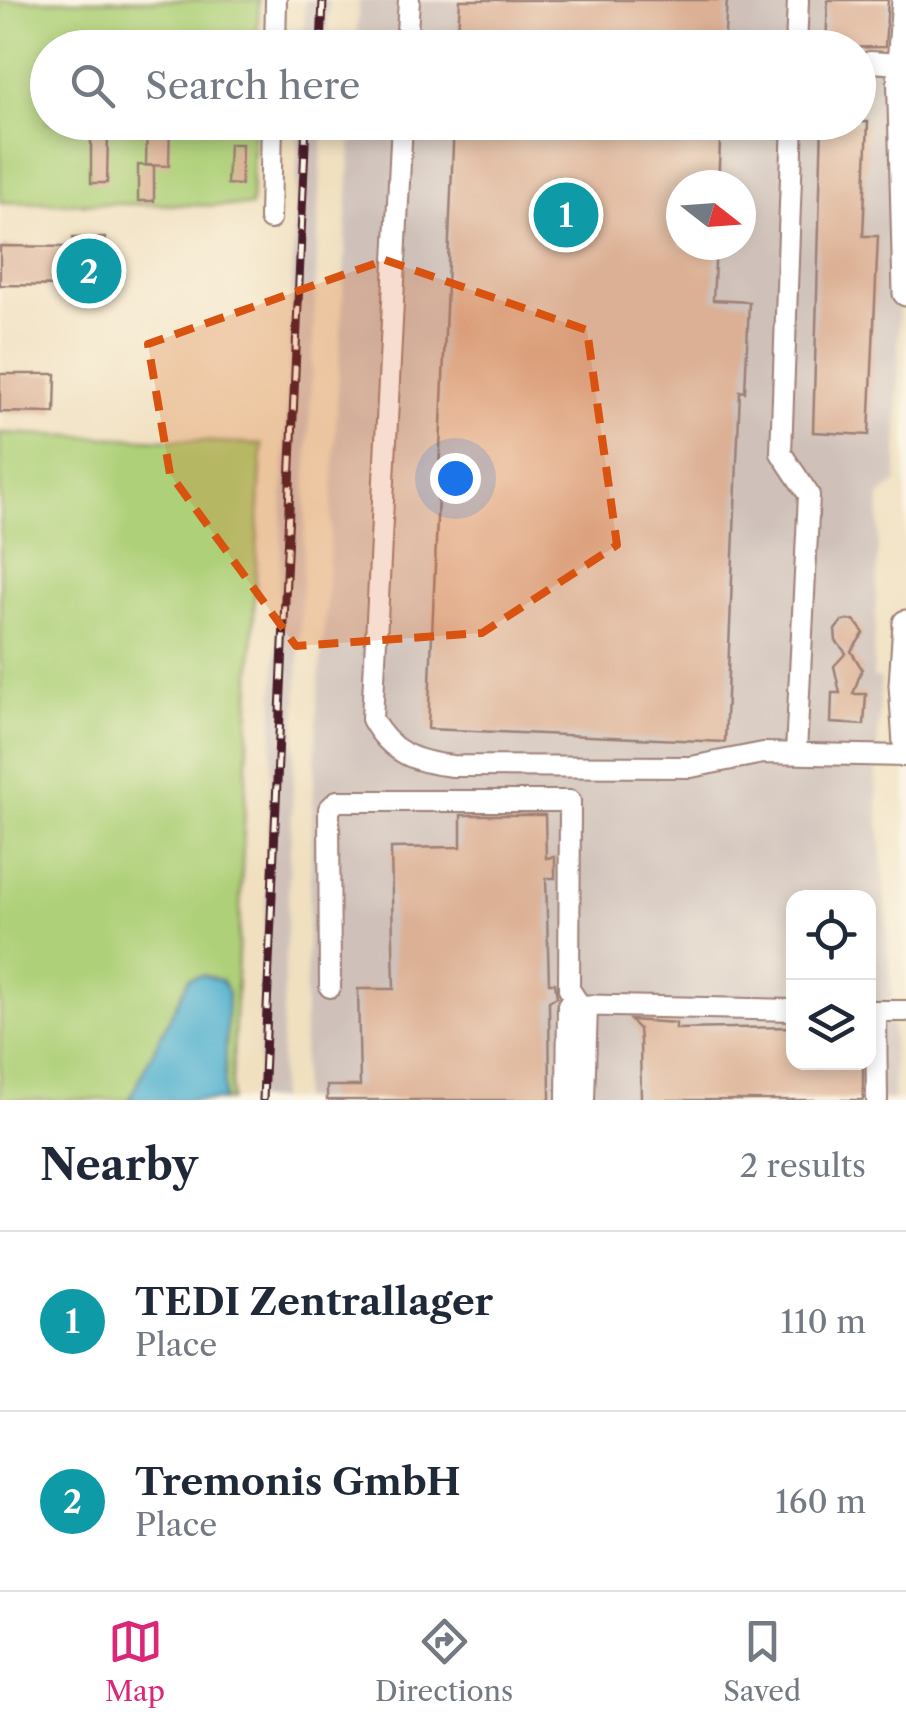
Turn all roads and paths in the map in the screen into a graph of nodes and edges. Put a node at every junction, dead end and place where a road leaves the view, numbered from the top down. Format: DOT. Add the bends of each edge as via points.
graph roads {
  1 [pos="276,0"];
  2 [pos="408,0"];
  3 [pos="798,0"];
  4 [pos="905,0"];
  5 [pos="275,30"];
  6 [pos="407,30"];
  7 [pos="797,30"];
  8 [pos="903,61"];
  9 [pos="876,62"];
  10 [pos="272,140"];
  11 [pos="401,140"];
  12 [pos="793,140"];
  13 [pos="905,191"];
  14 [pos="270,219"];
  15 [pos="906,293"];
  16 [pos="906,624"];
  17 [pos="906,744"];
  18 [pos="796,752"];
  19 [pos="906,756"];
  20 [pos="330,987"];
  21 [pos="579,1006"];
  22 [pos="786,1010"];
  23 [pos="906,1010"];
  24 [pos="876,1011"];
  25 [pos="875,1070"];
  26 [pos="567,1100"];
  27 [pos="584,1100"];
  28 [pos="877,1100"];
  1 -- 5 [label="street"];
  2 -- 6 [label="street"];
  3 -- 7 [label="street"];
  4 -- 8 [label="main road"];
  8 -- 9 [label="street"];
  8 -- 13 [label="main road"];
  10 -- 14 [label="street"];
  11 -- 18 [label="street" via="372,718 387,746 434,764 476,767 691,767"];
  12 -- 18 [label="street" via="781,453 809,495"];
  13 -- 15 [label="main road"];
  16 -- 17 [label="main road"];
  18 -- 19 [label="street"];
  20 -- 21 [label="street" via="329,808 337,801 570,801 569,989"];
  21 -- 22 [label="street"];
  21 -- 26 [label="street"];
  21 -- 27 [label="street"];
  23 -- 24 [label="street"];
  25 -- 28 [label="street"];
}
